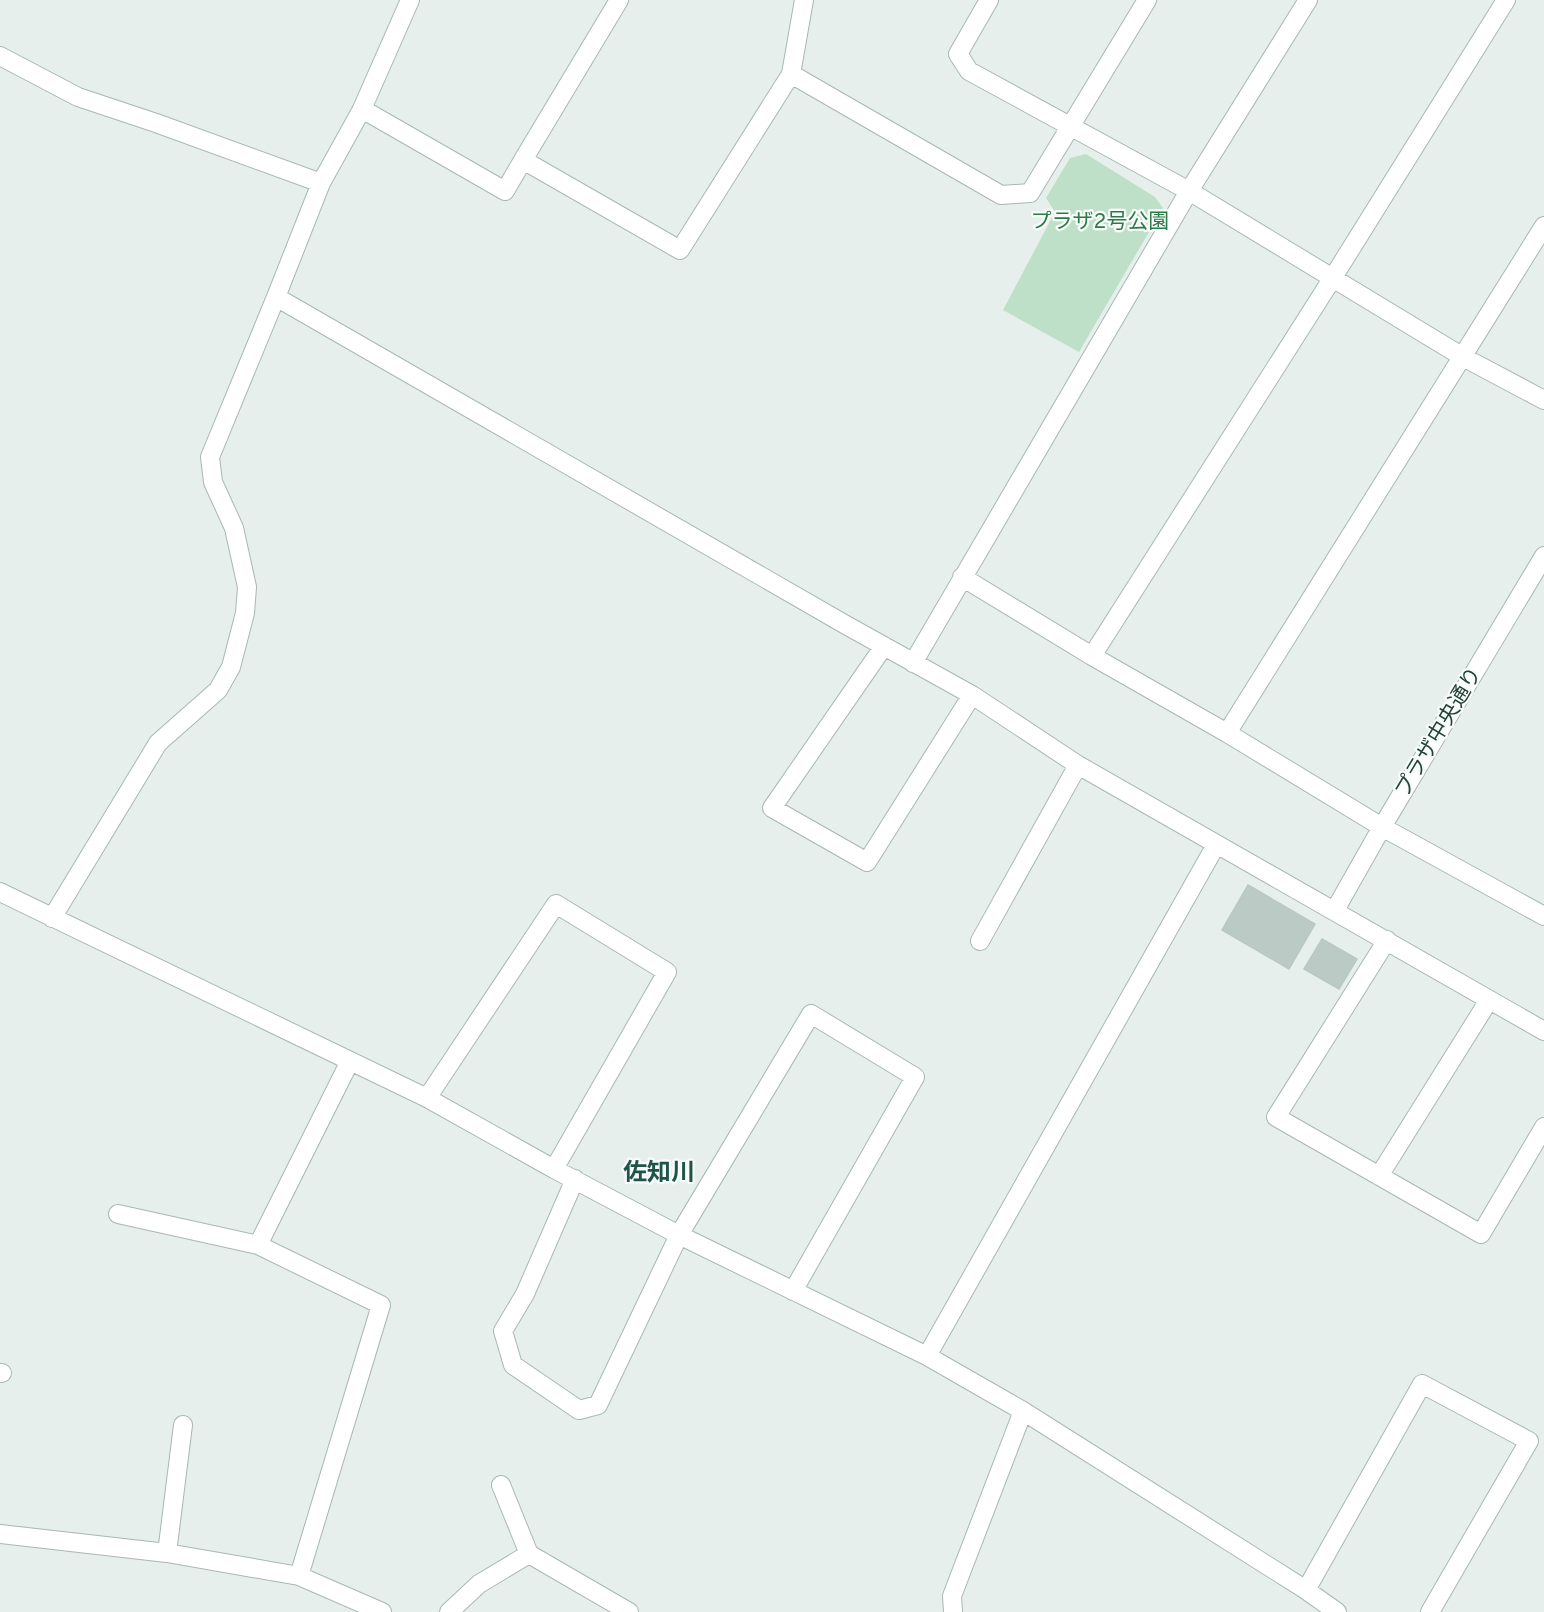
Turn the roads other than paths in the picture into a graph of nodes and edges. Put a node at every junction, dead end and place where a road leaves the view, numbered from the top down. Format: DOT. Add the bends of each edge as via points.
graph roads {
  1 [pos="410,0"];
  2 [pos="618,0"];
  3 [pos="804,0"];
  4 [pos="989,0"];
  5 [pos="1146,0"];
  6 [pos="1308,0"];
  7 [pos="1506,0"];
  8 [pos="0,56"];
  9 [pos="791,74"];
  10 [pos="362,109"];
  11 [pos="1070,127"];
  12 [pos="524,160"];
  13 [pos="321,183"];
  14 [pos="1189,191"];
  15 [pos="1544,226"];
  16 [pos="1332,279"];
  17 [pos="276,297"];
  18 [pos="1463,357"];
  19 [pos="1544,400"];
  20 [pos="1544,556"];
  21 [pos="962,577"];
  22 [pos="884,646"];
  23 [pos="1092,656"];
  24 [pos="913,663"];
  25 [pos="972,695"];
  26 [pos="1227,733"];
  27 [pos="1078,765"];
  28 [pos="1382,826"];
  29 [pos="1216,845"];
  30 [pos="0,892"];
  31 [pos="1541,908"];
  32 [pos="1335,910"];
  33 [pos="52,918"];
  34 [pos="1386,940"];
  35 [pos="980,941"];
  36 [pos="1490,999"];
  37 [pos="1544,1031"];
  38 [pos="350,1061"];
  39 [pos="427,1098"];
  40 [pos="1544,1127"];
  41 [pos="554,1169"];
  42 [pos="1379,1176"];
  43 [pos="575,1179"];
  44 [pos="118,1214"];
  45 [pos="679,1235"];
  46 [pos="258,1245"];
  47 [pos="793,1291"];
  48 [pos="927,1356"];
  49 [pos="1023,1411"];
  50 [pos="183,1425"];
  51 [pos="501,1485"];
  52 [pos="0,1533"];
  53 [pos="167,1553"];
  54 [pos="529,1554"];
  55 [pos="299,1576"];
  56 [pos="1306,1590"];
  57 [pos="382,1612"];
  58 [pos="449,1612"];
  59 [pos="629,1612"];
  60 [pos="953,1612"];
  61 [pos="1337,1612"];
  62 [pos="1430,1612"];
  1 -- 10 [label="street"];
  2 -- 12 [label="street"];
  3 -- 9 [label="street"];
  4 -- 11 [label="street" via="958,54 969,71"];
  5 -- 11 [label="street"];
  6 -- 14 [label="street"];
  7 -- 16 [label="street"];
  8 -- 13 [label="street" via="78,97"];
  9 -- 11 [label="street" via="1000,195 1030,193"];
  9 -- 12 [label="street" via="680,250"];
  10 -- 12 [label="street" via="505,191"];
  10 -- 13 [label="street"];
  11 -- 14 [label="street"];
  13 -- 17 [label="street"];
  14 -- 16 [label="street"];
  14 -- 21 [label="street"];
  15 -- 18 [label="street"];
  16 -- 18 [label="street"];
  16 -- 23 [label="street"];
  17 -- 22 [label="street"];
  17 -- 33 [label="street" via="210,457 213,482 234,528 247,587 231,667 218,690 158,743"];
  18 -- 19 [label="street"];
  18 -- 26 [label="street"];
  20 -- 28 [label="street, プラザ中央通り"];
  21 -- 23 [label="street"];
  21 -- 24 [label="street"];
  22 -- 24 [label="street"];
  22 -- 25 [label="street" via="772,808 867,862"];
  23 -- 26 [label="street"];
  24 -- 25 [label="street"];
  25 -- 27 [label="street"];
  26 -- 28 [label="street"];
  27 -- 29 [label="street"];
  27 -- 35 [label="street"];
  28 -- 31 [label="street"];
  28 -- 32 [label="street, プラザ中央通り"];
  29 -- 32 [label="street"];
  29 -- 48 [label="street"];
  30 -- 33 [label="street"];
  32 -- 34 [label="street"];
  33 -- 38 [label="street"];
  34 -- 36 [label="street"];
  34 -- 42 [label="street" via="1276,1117"];
  36 -- 37 [label="street"];
  36 -- 42 [label="street"];
  38 -- 39 [label="street"];
  38 -- 46 [label="street"];
  39 -- 41 [label="street"];
  39 -- 41 [label="street" via="556,904 667,972"];
  40 -- 42 [label="street" via="1481,1234"];
  41 -- 43 [label="street"];
  43 -- 45 [label="street"];
  43 -- 45 [label="street" via="525,1294 503,1331 513,1365 579,1410 598,1405"];
  44 -- 46 [label="street"];
  45 -- 47 [label="street"];
  45 -- 47 [label="street" via="811,1014 915,1077"];
  46 -- 55 [label="street" via="381,1305"];
  47 -- 48 [label="street"];
  48 -- 49 [label="street"];
  49 -- 56 [label="street"];
  49 -- 60 [label="street" via="952,1596"];
  50 -- 53 [label="street"];
  51 -- 54 [label="street"];
  52 -- 53 [label="street"];
  53 -- 55 [label="street"];
  54 -- 58 [label="street" via="478,1584"];
  54 -- 59 [label="street"];
  55 -- 57 [label="street"];
  56 -- 61 [label="street"];
  56 -- 62 [label="street" via="1422,1384 1529,1441"];
}
